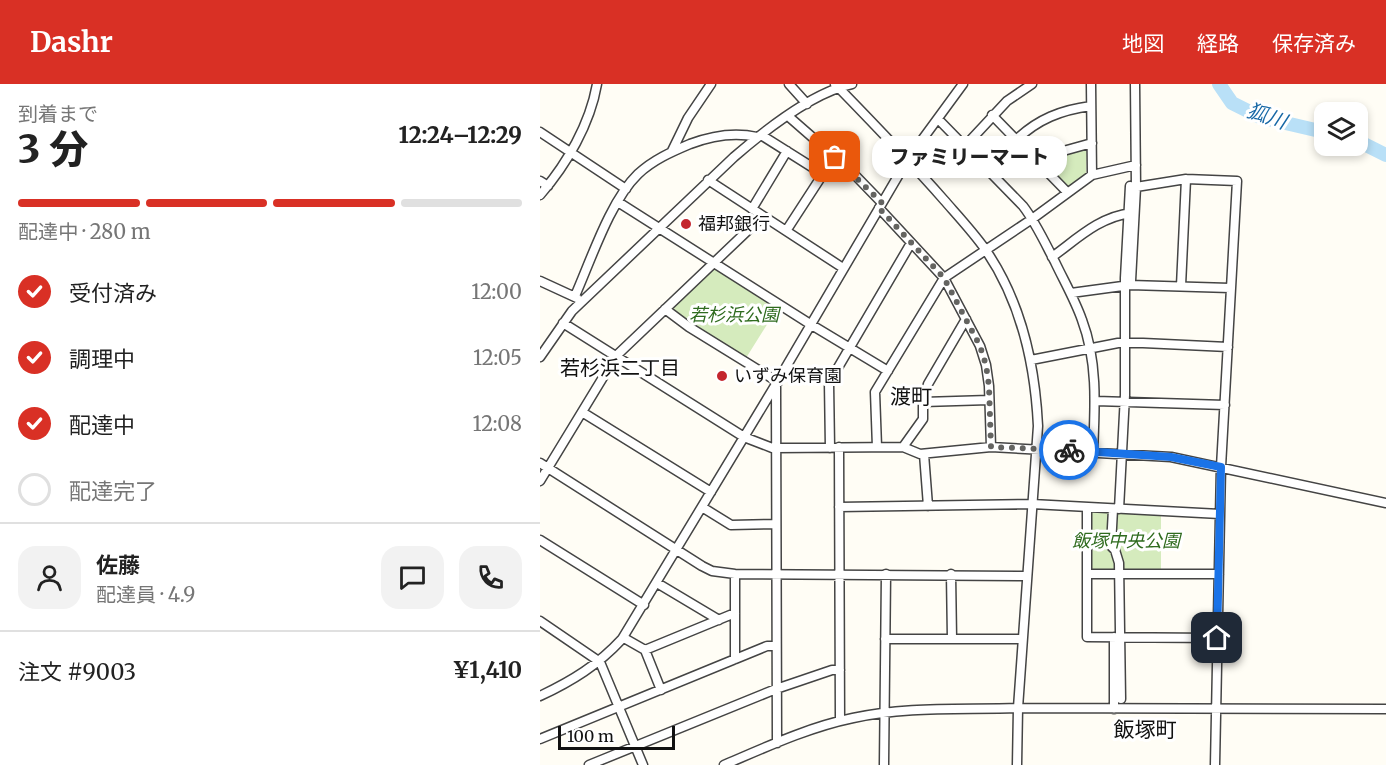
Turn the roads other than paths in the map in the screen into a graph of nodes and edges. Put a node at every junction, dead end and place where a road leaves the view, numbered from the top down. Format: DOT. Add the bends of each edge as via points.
graph roads {
  1 [pos="599,84"];
  2 [pos="711,84"];
  3 [pos="789,84"];
  4 [pos="852,84"];
  5 [pos="963,84"];
  6 [pos="1032,84"];
  7 [pos="1090,84"];
  8 [pos="1135,84"];
  9 [pos="836,85"];
  10 [pos="807,104"];
  11 [pos="1091,106"];
  12 [pos="992,115"];
  13 [pos="788,116"];
  14 [pos="938,118"];
  15 [pos="540,132"];
  16 [pos="759,136"];
  17 [pos="1016,140"];
  18 [pos="1092,143"];
  19 [pos="965,146"];
  20 [pos="570,151"];
  21 [pos="672,152"];
  22 [pos="787,152"];
  23 [pos="908,159"];
  24 [pos="1039,164"];
  25 [pos="1136,165"];
  26 [pos="1092,175"];
  27 [pos="1186,179"];
  28 [pos="708,180"];
  29 [pos="544,183"];
  30 [pos="1133,187"];
  31 [pos="626,189"];
  32 [pos="1067,192"];
  33 [pos="540,195"];
  34 [pos="618,202"];
  35 [pos="880,206"];
  36 [pos="752,209"];
  37 [pos="1132,213"];
  38 [pos="763,216"];
  39 [pos="1032,219"];
  40 [pos="659,229"];
  41 [pos="786,231"];
  42 [pos="911,243"];
  43 [pos="985,249"];
  44 [pos="1052,257"];
  45 [pos="713,263"];
  46 [pos="843,268"];
  47 [pos="944,278"];
  48 [pos="540,281"];
  49 [pos="1128,285"];
  50 [pos="1181,286"];
  51 [pos="1230,288"];
  52 [pos="1071,293"];
  53 [pos="579,298"];
  54 [pos="665,309"];
  55 [pos="966,320"];
  56 [pos="563,323"];
  57 [pos="810,324"];
  58 [pos="1124,343"];
  59 [pos="1228,347"];
  60 [pos="849,348"];
  61 [pos="1090,348"];
  62 [pos="616,356"];
  63 [pos="540,357"];
  64 [pos="1031,360"];
  65 [pos="888,371"];
  66 [pos="777,383"];
  67 [pos="989,400"];
  68 [pos="1096,400"];
  69 [pos="1125,400"];
  70 [pos="923,402"];
  71 [pos="1225,405"];
  72 [pos="582,412"];
  73 [pos="744,437"];
  74 [pos="877,447"];
  75 [pos="903,447"];
  76 [pos="991,447"];
  77 [pos="775,448"];
  78 [pos="835,448"];
  79 [pos="1036,448"];
  80 [pos="1094,452"];
  81 [pos="924,454"];
  82 [pos="1123,454"];
  83 [pos="540,463"];
  84 [pos="1221,467"];
  85 [pos="548,468"];
  86 [pos="540,481"];
  87 [pos="711,492"];
  88 [pos="1386,503"];
  89 [pos="1032,504"];
  90 [pos="928,506"];
  91 [pos="702,507"];
  92 [pos="839,507"];
  93 [pos="1087,507"];
  94 [pos="1116,509"];
  95 [pos="1220,514"];
  96 [pos="776,524"];
  97 [pos="1087,539"];
  98 [pos="540,540"];
  99 [pos="1111,546"];
  100 [pos="676,549"];
  101 [pos="776,573"];
  102 [pos="735,574"];
  103 [pos="839,574"];
  104 [pos="886,574"];
  105 [pos="951,574"];
  106 [pos="1087,574"];
  107 [pos="1120,574"];
  108 [pos="1219,574"];
  109 [pos="1026,576"];
  110 [pos="657,583"];
  111 [pos="644,605"];
  112 [pos="735,614"];
  113 [pos="719,620"];
  114 [pos="540,621"];
  115 [pos="1117,637"];
  116 [pos="624,638"];
  117 [pos="1217,638"];
  118 [pos="885,639"];
  119 [pos="952,639"];
  120 [pos="1022,639"];
  121 [pos="776,646"];
  122 [pos="645,650"];
  123 [pos="735,659"];
  124 [pos="600,662"];
  125 [pos="840,669"];
  126 [pos="776,689"];
  127 [pos="661,690"];
  128 [pos="541,694"];
  129 [pos="1120,699"];
  130 [pos="620,706"];
  131 [pos="1018,708"];
  132 [pos="1216,708"];
  133 [pos="1114,709"];
  134 [pos="1386,709"];
  135 [pos="885,712"];
  136 [pos="840,721"];
  137 [pos="540,739"];
  138 [pos="777,743"];
  139 [pos="636,745"];
  140 [pos="589,765"];
  141 [pos="643,765"];
  142 [pos="724,765"];
  143 [pos="884,765"];
  144 [pos="1017,765"];
  145 [pos="1215,765"];
  1 -- 20 [label="street"];
  2 -- 21 [label="street" via="688,118"];
  3 -- 10 [label="street"];
  4 -- 9 [label="street"];
  5 -- 14 [label="street"];
  6 -- 12 [label="street"];
  7 -- 11 [label="street"];
  8 -- 25 [label="street"];
  9 -- 10 [label="street"];
  9 -- 23 [label="street"];
  10 -- 13 [label="street"];
  11 -- 17 [label="street" via="1049,116"];
  11 -- 18 [label="street"];
  12 -- 17 [label="street"];
  12 -- 19 [label="street"];
  13 -- 16 [label="street"];
  13 -- 35 [label="street" via="851,171"];
  14 -- 19 [label="street"];
  14 -- 23 [label="street"];
  15 -- 20 [label="street"];
  16 -- 21 [label="street" via="741,133 701,140"];
  16 -- 22 [label="street"];
  16 -- 28 [label="street"];
  17 -- 24 [label="street"];
  18 -- 24 [label="street" via="1056,153"];
  18 -- 26 [label="street"];
  19 -- 39 [label="street"];
  20 -- 29 [label="street"];
  20 -- 31 [label="street"];
  21 -- 31 [label="street" via="637,175"];
  22 -- 36 [label="street"];
  22 -- 41 [label="street" via="823,174"];
  23 -- 35 [label="street"];
  23 -- 43 [label="street"];
  24 -- 32 [label="street"];
  25 -- 26 [label="street"];
  25 -- 30 [label="street"];
  26 -- 32 [label="street"];
  27 -- 30 [label="street"];
  27 -- 50 [label="street"];
  27 -- 51 [label="street" via="1237,181"];
  28 -- 36 [label="street"];
  28 -- 40 [label="street"];
  29 -- 33 [label="street"];
  30 -- 37 [label="street"];
  31 -- 34 [label="street"];
  32 -- 39 [label="street"];
  34 -- 40 [label="street"];
  34 -- 53 [label="street"];
  35 -- 42 [label="street"];
  35 -- 46 [label="street"];
  36 -- 38 [label="street"];
  37 -- 44 [label="street" via="1096,224"];
  37 -- 49 [label="street"];
  38 -- 41 [label="street"];
  38 -- 45 [label="street"];
  39 -- 43 [label="street"];
  39 -- 44 [label="street"];
  40 -- 45 [label="street"];
  40 -- 53 [label="street"];
  41 -- 46 [label="street"];
  42 -- 47 [label="street"];
  42 -- 60 [label="street"];
  43 -- 47 [label="street"];
  43 -- 64 [label="street" via="1017,312"];
  44 -- 52 [label="street"];
  45 -- 54 [label="street"];
  45 -- 57 [label="street"];
  46 -- 57 [label="street"];
  47 -- 55 [label="street"];
  47 -- 65 [label="street"];
  48 -- 53 [label="street"];
  49 -- 50 [label="street"];
  49 -- 52 [label="street"];
  49 -- 58 [label="street"];
  50 -- 51 [label="street"];
  51 -- 59 [label="street"];
  52 -- 61 [label="street"];
  53 -- 56 [label="street"];
  54 -- 62 [label="street"];
  54 -- 66 [label="street"];
  55 -- 67 [label="street" via="986,365"];
  55 -- 70 [label="street" via="928,384"];
  56 -- 62 [label="street"];
  56 -- 63 [label="street"];
  57 -- 60 [label="street"];
  57 -- 66 [label="street"];
  58 -- 59 [label="street"];
  58 -- 61 [label="street"];
  58 -- 69 [label="street"];
  59 -- 71 [label="street"];
  60 -- 65 [label="street"];
  60 -- 78 [label="street" via="829,383"];
  61 -- 64 [label="street"];
  61 -- 68 [label="street"];
  62 -- 72 [label="street"];
  62 -- 73 [label="street"];
  64 -- 79 [label="street"];
  65 -- 74 [label="street" via="875,392"];
  66 -- 73 [label="street"];
  66 -- 77 [label="street"];
  67 -- 70 [label="street"];
  67 -- 76 [label="street"];
  68 -- 69 [label="street"];
  68 -- 80 [label="street"];
  69 -- 71 [label="street"];
  69 -- 82 [label="street"];
  70 -- 75 [label="street" via="923,419"];
  71 -- 84 [label="street"];
  72 -- 85 [label="street"];
  72 -- 87 [label="street"];
  73 -- 77 [label="street"];
  73 -- 87 [label="street"];
  74 -- 75 [label="street"];
  74 -- 78 [label="street"];
  75 -- 81 [label="street"];
  76 -- 79 [label="street"];
  76 -- 81 [label="street"];
  77 -- 78 [label="street"];
  77 -- 96 [label="street"];
  78 -- 92 [label="street"];
  79 -- 80 [label="street"];
  79 -- 89 [label="street"];
  80 -- 82 [label="street"];
  81 -- 90 [label="street"];
  82 -- 84 [label="street" via="1171,457"];
  82 -- 94 [label="street"];
  83 -- 85 [label="street"];
  84 -- 88 [label="street"];
  84 -- 95 [label="street"];
  85 -- 86 [label="street"];
  85 -- 100 [label="street"];
  87 -- 91 [label="street"];
  89 -- 90 [label="street"];
  89 -- 93 [label="street"];
  89 -- 109 [label="street"];
  90 -- 92 [label="street"];
  91 -- 96 [label="street" via="731,525"];
  91 -- 100 [label="street"];
  92 -- 103 [label="street"];
  93 -- 94 [label="street"];
  93 -- 97 [label="street"];
  94 -- 95 [label="street"];
  94 -- 99 [label="street"];
  95 -- 108 [label="street"];
  96 -- 101 [label="street"];
  97 -- 99 [label="street"];
  97 -- 106 [label="street"];
  98 -- 111 [label="street"];
  99 -- 107 [label="street" via="1118,556"];
  100 -- 102 [label="street" via="712,571"];
  100 -- 110 [label="street"];
  101 -- 102 [label="street"];
  101 -- 103 [label="street"];
  101 -- 121 [label="street"];
  102 -- 112 [label="street"];
  103 -- 104 [label="street"];
  103 -- 125 [label="street"];
  104 -- 105 [label="street"];
  104 -- 118 [label="street"];
  105 -- 109 [label="street"];
  105 -- 119 [label="street"];
  106 -- 107 [label="street"];
  106 -- 115 [label="street" via="1087,637"];
  107 -- 108 [label="street"];
  107 -- 115 [label="street"];
  108 -- 117 [label="street"];
  109 -- 120 [label="street"];
  110 -- 111 [label="street"];
  110 -- 113 [label="street"];
  111 -- 116 [label="street"];
  112 -- 113 [label="street"];
  112 -- 123 [label="street"];
  113 -- 122 [label="street"];
  114 -- 124 [label="street"];
  115 -- 117 [label="street"];
  115 -- 129 [label="street"];
  115 -- 133 [label="street"];
  116 -- 122 [label="street"];
  116 -- 124 [label="street"];
  117 -- 132 [label="street"];
  118 -- 119 [label="street"];
  118 -- 135 [label="street"];
  119 -- 120 [label="street"];
  120 -- 131 [label="street"];
  121 -- 123 [label="street"];
  121 -- 126 [label="street"];
  122 -- 127 [label="street"];
  123 -- 127 [label="street"];
  124 -- 128 [label="street"];
  124 -- 130 [label="street"];
  125 -- 126 [label="street"];
  125 -- 136 [label="street"];
  126 -- 138 [label="street"];
  126 -- 139 [label="street"];
  127 -- 130 [label="street"];
  130 -- 137 [label="street"];
  130 -- 139 [label="street"];
  131 -- 133 [label="street"];
  131 -- 135 [label="street"];
  131 -- 144 [label="street"];
  132 -- 133 [label="street"];
  132 -- 134 [label="street"];
  132 -- 145 [label="street"];
  135 -- 136 [label="street"];
  135 -- 143 [label="street"];
  136 -- 138 [label="street"];
  138 -- 142 [label="street"];
  139 -- 140 [label="street"];
  139 -- 141 [label="street"];
}
